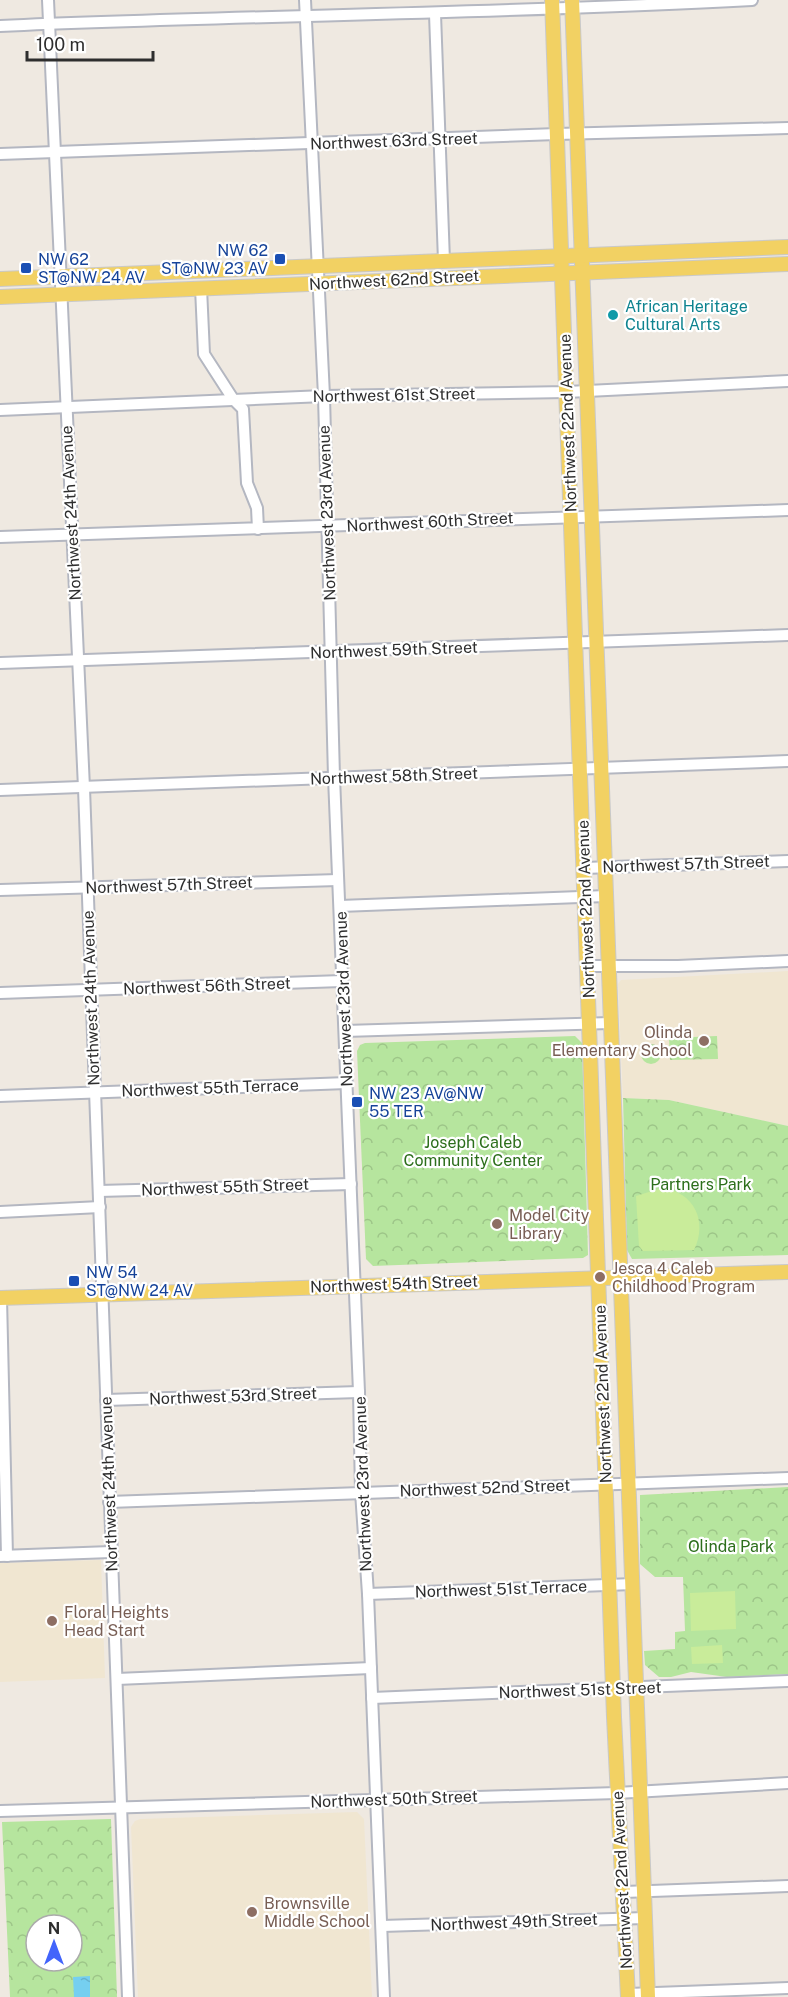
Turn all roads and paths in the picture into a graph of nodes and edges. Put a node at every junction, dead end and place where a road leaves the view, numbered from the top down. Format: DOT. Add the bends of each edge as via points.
graph roads {
  1 [pos="48,0"];
  2 [pos="305,0"];
  3 [pos="752,0"];
  4 [pos="552,4"];
  5 [pos="572,4"];
  6 [pos="435,14"];
  7 [pos="305,16"];
  8 [pos="49,24"];
  9 [pos="0,26"];
  10 [pos="788,128"];
  11 [pos="557,134"];
  12 [pos="578,135"];
  13 [pos="440,140"];
  14 [pos="311,143"];
  15 [pos="55,152"];
  16 [pos="0,154"];
  17 [pos="788,247"];
  18 [pos="582,256"];
  19 [pos="561,257"];
  20 [pos="444,261"];
  21 [pos="788,264"];
  22 [pos="317,265"];
  23 [pos="583,272"];
  24 [pos="562,273"];
  25 [pos="61,277"];
  26 [pos="0,279"];
  27 [pos="318,283"];
  28 [pos="201,288"];
  29 [pos="62,295"];
  30 [pos="0,297"];
  31 [pos="788,381"];
  32 [pos="587,389"];
  33 [pos="567,392"];
  34 [pos="324,396"];
  35 [pos="234,399"];
  36 [pos="66,408"];
  37 [pos="0,410"];
  38 [pos="788,510"];
  39 [pos="591,515"];
  40 [pos="572,516"];
  41 [pos="327,527"];
  42 [pos="258,529"];
  43 [pos="72,536"];
  44 [pos="0,537"];
  45 [pos="788,635"];
  46 [pos="596,642"];
  47 [pos="576,644"];
  48 [pos="332,652"];
  49 [pos="78,660"];
  50 [pos="0,663"];
  51 [pos="788,761"];
  52 [pos="601,769"];
  53 [pos="581,770"];
  54 [pos="334,777"];
  55 [pos="84,788"];
  56 [pos="0,790"];
  57 [pos="788,861"];
  58 [pos="605,867"];
  59 [pos="584,868"];
  60 [pos="338,880"];
  61 [pos="87,888"];
  62 [pos="0,890"];
  63 [pos="606,896"];
  64 [pos="585,897"];
  65 [pos="340,906"];
  66 [pos="788,961"];
  67 [pos="588,966"];
  68 [pos="608,966"];
  69 [pos="342,981"];
  70 [pos="91,989"];
  71 [pos="0,993"];
  72 [pos="590,1023"];
  73 [pos="610,1023"];
  74 [pos="345,1031"];
  75 [pos="347,1083"];
  76 [pos="95,1092"];
  77 [pos="0,1096"];
  78 [pos="351,1184"];
  79 [pos="99,1191"];
  80 [pos="100,1207"];
  81 [pos="0,1212"];
  82 [pos="788,1272"];
  83 [pos="620,1276"];
  84 [pos="599,1277"];
  85 [pos="355,1286"];
  86 [pos="103,1295"];
  87 [pos="1,1298"];
  88 [pos="359,1392"];
  89 [pos="106,1400"];
  90 [pos="788,1478"];
  91 [pos="605,1484"];
  92 [pos="630,1484"];
  93 [pos="361,1492"];
  94 [pos="109,1502"];
  95 [pos="111,1552"];
  96 [pos="4,1556"];
  97 [pos="633,1584"];
  98 [pos="609,1586"];
  99 [pos="368,1594"];
  100 [pos="371,1668"];
  101 [pos="117,1679"];
  102 [pos="788,1681"];
  103 [pos="637,1688"];
  104 [pos="613,1689"];
  105 [pos="372,1698"];
  106 [pos="788,1783"];
  107 [pos="641,1792"];
  108 [pos="617,1793"];
  109 [pos="377,1799"];
  110 [pos="122,1806"];
  111 [pos="0,1811"];
  112 [pos="788,1886"];
  113 [pos="624,1892"];
  114 [pos="644,1892"];
  115 [pos="625,1918"];
  116 [pos="645,1918"];
  117 [pos="382,1926"];
  118 [pos="788,1988"];
  119 [pos="647,1995"];
  120 [pos="628,1996"];
  121 [pos="128,1997"];
  122 [pos="384,1997"];
  1 -- 8 [label="street, Northwest 24th Avenue"];
  2 -- 7 [label="street, Northwest 23rd Avenue"];
  3 -- 5 [label="street" via="617,8"];
  4 -- 5 [label="street"];
  4 -- 6 [label="street"];
  4 -- 11 [label="main road, Northwest 22nd Avenue"];
  5 -- 12 [label="main road, Northwest 22nd Avenue"];
  6 -- 7 [label="street"];
  6 -- 13 [label="street"];
  7 -- 8 [label="street"];
  7 -- 14 [label="street, Northwest 23rd Avenue"];
  8 -- 9 [label="street"];
  8 -- 15 [label="street, Northwest 24th Avenue"];
  10 -- 12 [label="street, Northwest 63rd Street"];
  11 -- 12 [label="street, Northwest 63rd Street"];
  11 -- 13 [label="street, Northwest 63rd Street"];
  11 -- 19 [label="main road, Northwest 22nd Avenue"];
  12 -- 18 [label="main road, Northwest 22nd Avenue"];
  13 -- 14 [label="street, Northwest 63rd Street"];
  13 -- 20 [label="street"];
  14 -- 15 [label="street, Northwest 63rd Street"];
  14 -- 22 [label="street, Northwest 23rd Avenue"];
  15 -- 16 [label="street, Northwest 63rd Street"];
  15 -- 25 [label="street, Northwest 24th Avenue"];
  17 -- 18 [label="main road, Northwest 62nd Street"];
  18 -- 19 [label="main road, Northwest 62nd Street"];
  18 -- 23 [label="main road, Northwest 22nd Avenue"];
  19 -- 20 [label="main road, Northwest 62nd Street"];
  19 -- 24 [label="main road, Northwest 22nd Avenue"];
  20 -- 22 [label="main road, Northwest 62nd Street"];
  21 -- 23 [label="main road, Northwest 62nd Street"];
  22 -- 25 [label="main road, Northwest 62nd Street"];
  22 -- 27 [label="street, Northwest 23rd Avenue"];
  23 -- 24 [label="main road, Northwest 62nd Street"];
  23 -- 32 [label="main road, Northwest 22nd Avenue"];
  24 -- 27 [label="main road, Northwest 62nd Street"];
  24 -- 33 [label="main road, Northwest 22nd Avenue"];
  25 -- 26 [label="main road, Northwest 62nd Street"];
  25 -- 29 [label="street, Northwest 24th Avenue"];
  27 -- 28 [label="main road, Northwest 62nd Street"];
  27 -- 34 [label="street, Northwest 23rd Avenue"];
  28 -- 29 [label="main road, Northwest 62nd Street"];
  28 -- 35 [label="street" via="204,354"];
  29 -- 30 [label="main road, Northwest 62nd Street"];
  29 -- 36 [label="street, Northwest 24th Avenue"];
  31 -- 32 [label="street, Northwest 61st Street"];
  32 -- 33 [label="street, Northwest 61st Street"];
  32 -- 39 [label="main road, Northwest 22nd Avenue"];
  33 -- 34 [label="street, Northwest 61st Street"];
  33 -- 40 [label="main road, Northwest 22nd Avenue"];
  34 -- 35 [label="street, Northwest 61st Street"];
  34 -- 41 [label="street, Northwest 23rd Avenue"];
  35 -- 36 [label="street, Northwest 61st Street"];
  35 -- 42 [label="street" via="243,409 247,483 257,508"];
  36 -- 37 [label="street, Northwest 61st Street"];
  36 -- 43 [label="street, Northwest 24th Avenue"];
  38 -- 39 [label="street, Northwest 60th Street"];
  39 -- 40 [label="street, Northwest 60th Street"];
  39 -- 46 [label="main road, Northwest 22nd Avenue"];
  40 -- 41 [label="street, Northwest 60th Street"];
  40 -- 47 [label="main road, Northwest 22nd Avenue"];
  41 -- 42 [label="street, Northwest 60th Street"];
  41 -- 48 [label="street, Northwest 23rd Avenue"];
  42 -- 43 [label="street, Northwest 60th Street"];
  43 -- 44 [label="street, Northwest 60th Street"];
  43 -- 49 [label="street, Northwest 24th Avenue"];
  45 -- 46 [label="street, Northwest 59th Street"];
  46 -- 47 [label="street, Northwest 59th Street"];
  46 -- 52 [label="main road, Northwest 22nd Avenue"];
  47 -- 48 [label="street, Northwest 59th Street"];
  47 -- 53 [label="main road, Northwest 22nd Avenue"];
  48 -- 49 [label="street, Northwest 59th Street"];
  48 -- 54 [label="street, Northwest 23rd Avenue"];
  49 -- 50 [label="street, Northwest 59th Street"];
  49 -- 55 [label="street, Northwest 24th Avenue"];
  51 -- 52 [label="street, Northwest 58th Street"];
  52 -- 53 [label="street, Northwest 58th Street"];
  52 -- 58 [label="main road, Northwest 22nd Avenue"];
  53 -- 54 [label="street, Northwest 58th Street"];
  53 -- 59 [label="main road, Northwest 22nd Avenue"];
  54 -- 55 [label="street, Northwest 58th Street"];
  54 -- 60 [label="street, Northwest 23rd Avenue"];
  55 -- 56 [label="street, Northwest 58th Street"];
  55 -- 61 [label="street, Northwest 24th Avenue"];
  57 -- 58 [label="street, Northwest 57th Street"];
  58 -- 59 [label="street, Northwest 57th Street"];
  58 -- 63 [label="main road, Northwest 22nd Avenue"];
  59 -- 64 [label="main road, Northwest 22nd Avenue"];
  60 -- 61 [label="street, Northwest 57th Street"];
  60 -- 65 [label="street, Northwest 23rd Avenue"];
  61 -- 62 [label="street, Northwest 57th Street"];
  61 -- 70 [label="street, Northwest 24th Avenue"];
  63 -- 64 [label="street, Northwest 57th Street"];
  63 -- 68 [label="main road, Northwest 22nd Avenue"];
  64 -- 65 [label="street, Northwest 57th Street"];
  64 -- 67 [label="main road, Northwest 22nd Avenue"];
  65 -- 69 [label="street, Northwest 23rd Avenue"];
  66 -- 68 [label="street"];
  67 -- 68 [label="street"];
  67 -- 72 [label="main road, Northwest 22nd Avenue"];
  68 -- 73 [label="main road, Northwest 22nd Avenue"];
  69 -- 70 [label="street, Northwest 56th Street"];
  69 -- 74 [label="street, Northwest 23rd Avenue"];
  70 -- 71 [label="street, Northwest 56th Street"];
  70 -- 76 [label="street, Northwest 24th Avenue"];
  72 -- 73 [label="street"];
  72 -- 74 [label="street"];
  72 -- 84 [label="main road, Northwest 22nd Avenue"];
  73 -- 83 [label="main road, Northwest 22nd Avenue"];
  74 -- 75 [label="street, Northwest 23rd Avenue"];
  75 -- 76 [label="street, Northwest 55th Terrace"];
  75 -- 78 [label="street, Northwest 23rd Avenue"];
  76 -- 77 [label="street, Northwest 55th Terrace"];
  76 -- 79 [label="street, Northwest 24th Avenue"];
  78 -- 79 [label="street, Northwest 55th Street"];
  78 -- 85 [label="street, Northwest 23rd Avenue"];
  79 -- 80 [label="street, Northwest 24th Avenue"];
  80 -- 81 [label="street"];
  80 -- 86 [label="street, Northwest 24th Avenue"];
  82 -- 83 [label="main road, Northwest 54th Street"];
  83 -- 84 [label="main road, Northwest 54th Street"];
  83 -- 92 [label="main road, Northwest 22nd Avenue"];
  84 -- 85 [label="main road, Northwest 54th Street"];
  84 -- 91 [label="main road, Northwest 22nd Avenue"];
  85 -- 86 [label="main road, Northwest 54th Street"];
  85 -- 88 [label="street, Northwest 23rd Avenue"];
  86 -- 87 [label="main road, Northwest 54th Street"];
  86 -- 89 [label="street, Northwest 24th Avenue"];
  87 -- 96 [label="street"];
  88 -- 89 [label="street, Northwest 53rd Street"];
  88 -- 93 [label="street, Northwest 23rd Avenue"];
  89 -- 94 [label="street, Northwest 24th Avenue"];
  90 -- 92 [label="street, Northwest 52nd Street"];
  91 -- 92 [label="street, Northwest 52nd Street"];
  91 -- 93 [label="street, Northwest 52nd Street"];
  91 -- 98 [label="main road, Northwest 22nd Avenue"];
  92 -- 97 [label="main road, Northwest 22nd Avenue"];
  93 -- 94 [label="street, Northwest 52nd Street"];
  93 -- 99 [label="street, Northwest 23rd Avenue"];
  94 -- 95 [label="street, Northwest 24th Avenue"];
  95 -- 96 [label="street"];
  95 -- 101 [label="street, Northwest 24th Avenue"];
  97 -- 98 [label="street, Northwest 51st Terrace"];
  97 -- 103 [label="main road, Northwest 22nd Avenue"];
  98 -- 99 [label="street, Northwest 51st Terrace"];
  98 -- 104 [label="main road, Northwest 22nd Avenue"];
  99 -- 100 [label="street, Northwest 23rd Avenue"];
  100 -- 101 [label="street"];
  100 -- 105 [label="street, Northwest 23rd Avenue"];
  101 -- 110 [label="street, Northwest 24th Avenue"];
  102 -- 103 [label="street, Northwest 51st Street"];
  103 -- 104 [label="street, Northwest 51st Street"];
  103 -- 107 [label="main road, Northwest 22nd Avenue"];
  104 -- 105 [label="street, Northwest 51st Street"];
  104 -- 108 [label="main road, Northwest 22nd Avenue"];
  105 -- 109 [label="street, Northwest 23rd Avenue"];
  106 -- 107 [label="street, Northwest 50th Street"];
  107 -- 108 [label="street, Northwest 50th Street"];
  107 -- 114 [label="main road, Northwest 22nd Avenue"];
  108 -- 109 [label="street, Northwest 50th Street"];
  108 -- 113 [label="main road, Northwest 22nd Avenue"];
  109 -- 110 [label="street, Northwest 50th Street"];
  109 -- 117 [label="street, Northwest 23rd Avenue"];
  110 -- 111 [label="street, Northwest 50th Street"];
  110 -- 121 [label="street, Northwest 24th Avenue"];
  112 -- 114 [label="street"];
  113 -- 114 [label="street"];
  113 -- 115 [label="main road, Northwest 22nd Avenue"];
  114 -- 116 [label="main road, Northwest 22nd Avenue"];
  115 -- 116 [label="street, Northwest 49th Street"];
  115 -- 117 [label="street, Northwest 49th Street"];
  115 -- 120 [label="main road, Northwest 22nd Avenue"];
  116 -- 119 [label="main road, Northwest 22nd Avenue"];
  117 -- 122 [label="street, Northwest 23rd Avenue"];
  118 -- 119 [label="street"];
  119 -- 120 [label="street"];
}
